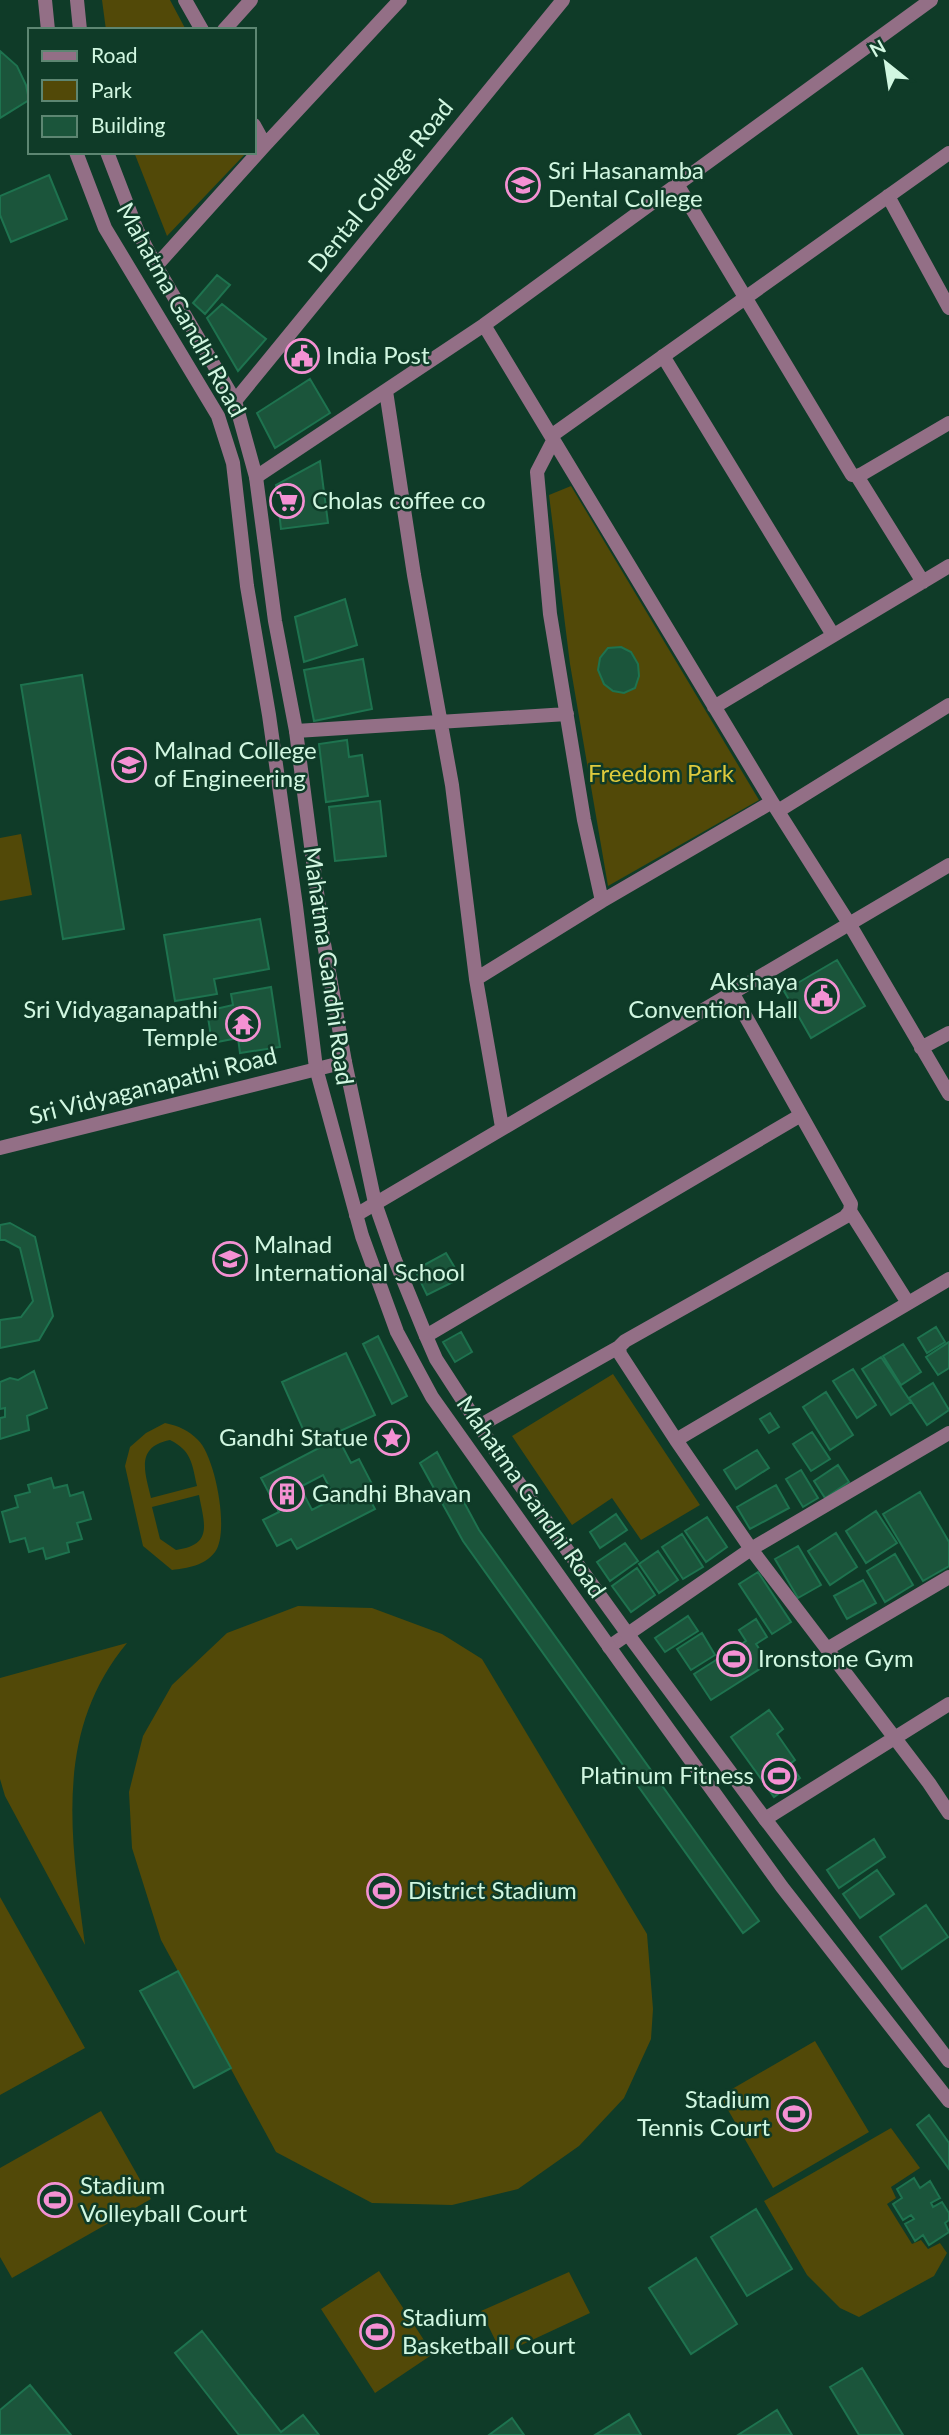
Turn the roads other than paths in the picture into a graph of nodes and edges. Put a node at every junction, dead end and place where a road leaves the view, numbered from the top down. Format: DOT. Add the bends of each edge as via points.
graph roads {
  1 [pos="45,0"];
  2 [pos="77,0"];
  3 [pos="185,0"];
  4 [pos="251,0"];
  5 [pos="400,0"];
  6 [pos="931,0"];
  7 [pos="560,1"];
  8 [pos="48,28"];
  9 [pos="80,28"];
  10 [pos="201,28"];
  11 [pos="226,28"];
  12 [pos="256,129"];
  13 [pos="265,145"];
  14 [pos="949,153"];
  15 [pos="77,154"];
  16 [pos="108,154"];
  17 [pos="677,184"];
  18 [pos="888,196"];
  19 [pos="156,266"];
  20 [pos="746,297"];
  21 [pos="949,307"];
  22 [pos="484,325"];
  23 [pos="663,356"];
  24 [pos="386,391"];
  25 [pos="235,401"];
  26 [pos="218,416"];
  27 [pos="949,423"];
  28 [pos="552,438"];
  29 [pos="857,476"];
  30 [pos="256,477"];
  31 [pos="260,512"];
  32 [pos="239,516"];
  33 [pos="949,566"];
  34 [pos="923,582"];
  35 [pos="833,635"];
  36 [pos="949,705"];
  37 [pos="715,707"];
  38 [pos="567,714"];
  39 [pos="441,722"];
  40 [pos="296,731"];
  41 [pos="775,807"];
  42 [pos="949,865"];
  43 [pos="601,901"];
  44 [pos="850,925"];
  45 [pos="476,979"];
  46 [pos="733,994"];
  47 [pos="949,1033"];
  48 [pos="921,1048"];
  49 [pos="345,1062"];
  50 [pos="316,1068"];
  51 [pos="949,1094"];
  52 [pos="801,1115"];
  53 [pos="502,1127"];
  54 [pos="0,1148"];
  55 [pos="375,1203"];
  56 [pos="850,1211"];
  57 [pos="356,1215"];
  58 [pos="949,1279"];
  59 [pos="908,1303"];
  60 [pos="426,1336"];
  61 [pos="619,1347"];
  62 [pos="480,1426"];
  63 [pos="949,1433"];
  64 [pos="676,1440"];
  65 [pos="751,1549"];
  66 [pos="949,1577"];
  67 [pos="627,1633"];
  68 [pos="609,1647"];
  69 [pos="827,1649"];
  70 [pos="949,1704"];
  71 [pos="894,1737"];
  72 [pos="949,1813"];
  73 [pos="765,1819"];
  74 [pos="842,1922"];
  75 [pos="819,1936"];
  76 [pos="949,2062"];
  77 [pos="949,2101"];
  1 -- 8 [label="street"];
  2 -- 9 [label="street"];
  3 -- 10 [label="street"];
  4 -- 11 [label="street"];
  5 -- 13 [label="street"];
  6 -- 17 [label="street"];
  7 -- 25 [label="street, Dental College Road"];
  12 -- 13 [label="street"];
  13 -- 19 [label="street"];
  14 -- 18 [label="street"];
  15 -- 26 [label="street, Mahatma Gandhi Road" via="106,228"];
  16 -- 19 [label="street, Mahatma Gandhi Road"];
  17 -- 20 [label="street"];
  17 -- 22 [label="street"];
  18 -- 20 [label="street"];
  18 -- 21 [label="street"];
  19 -- 25 [label="street, Mahatma Gandhi Road"];
  20 -- 23 [label="street"];
  20 -- 29 [label="street" via="852,475"];
  22 -- 24 [label="street"];
  22 -- 28 [label="street"];
  23 -- 28 [label="street"];
  23 -- 35 [label="street"];
  24 -- 30 [label="street"];
  24 -- 39 [label="street"];
  25 -- 26 [label="street, Dental College Road"];
  25 -- 30 [label="street, Mahatma Gandhi Road"];
  26 -- 32 [label="street, Mahatma Gandhi Road" via="233,463"];
  27 -- 29 [label="street"];
  28 -- 37 [label="street"];
  28 -- 38 [label="street" via="537,471 550,614"];
  29 -- 34 [label="street"];
  30 -- 31 [label="street, Mahatma Gandhi Road"];
  31 -- 32 [label="street"];
  31 -- 40 [label="street, Mahatma Gandhi Road"];
  32 -- 50 [label="street, Mahatma Gandhi Road"];
  33 -- 34 [label="street"];
  34 -- 35 [label="street"];
  35 -- 37 [label="street"];
  36 -- 41 [label="street"];
  37 -- 41 [label="street"];
  38 -- 39 [label="street"];
  38 -- 43 [label="street"];
  39 -- 40 [label="street"];
  39 -- 45 [label="street"];
  40 -- 49 [label="street, Mahatma Gandhi Road" via="323,938"];
  41 -- 43 [label="street"];
  41 -- 44 [label="street"];
  42 -- 44 [label="street"];
  43 -- 45 [label="street"];
  44 -- 46 [label="street"];
  44 -- 48 [label="street"];
  45 -- 53 [label="street"];
  46 -- 52 [label="street"];
  46 -- 53 [label="street"];
  47 -- 48 [label="street"];
  48 -- 51 [label="street"];
  49 -- 50 [label="street, Sri Vidyaganapathi Road"];
  49 -- 55 [label="street, Mahatma Gandhi Road"];
  50 -- 54 [label="street, Sri Vidyaganapathi Road"];
  50 -- 57 [label="street, Mahatma Gandhi Road"];
  52 -- 56 [label="street"];
  52 -- 60 [label="street"];
  53 -- 55 [label="street"];
  55 -- 57 [label="street"];
  55 -- 60 [label="street, Mahatma Gandhi Road"];
  56 -- 59 [label="street"];
  56 -- 61 [label="street"];
  57 -- 68 [label="street, Mahatma Gandhi Road" via="397,1332 432,1397"];
  58 -- 59 [label="street"];
  59 -- 64 [label="street"];
  60 -- 62 [label="street, Mahatma Gandhi Road"];
  61 -- 62 [label="street"];
  61 -- 64 [label="street"];
  62 -- 67 [label="street, Mahatma Gandhi Road"];
  63 -- 65 [label="street"];
  64 -- 65 [label="street"];
  65 -- 67 [label="street"];
  65 -- 69 [label="street"];
  66 -- 69 [label="street"];
  67 -- 68 [label="street"];
  67 -- 73 [label="street, Mahatma Gandhi Road"];
  68 -- 75 [label="street, Mahatma Gandhi Road"];
  69 -- 71 [label="street"];
  70 -- 71 [label="street"];
  71 -- 72 [label="street"];
  71 -- 73 [label="street"];
  73 -- 74 [label="street, Mahatma Gandhi Road"];
  74 -- 75 [label="street"];
  74 -- 76 [label="street, Mahatma Gandhi Road"];
  75 -- 77 [label="street, Mahatma Gandhi Road"];
}
